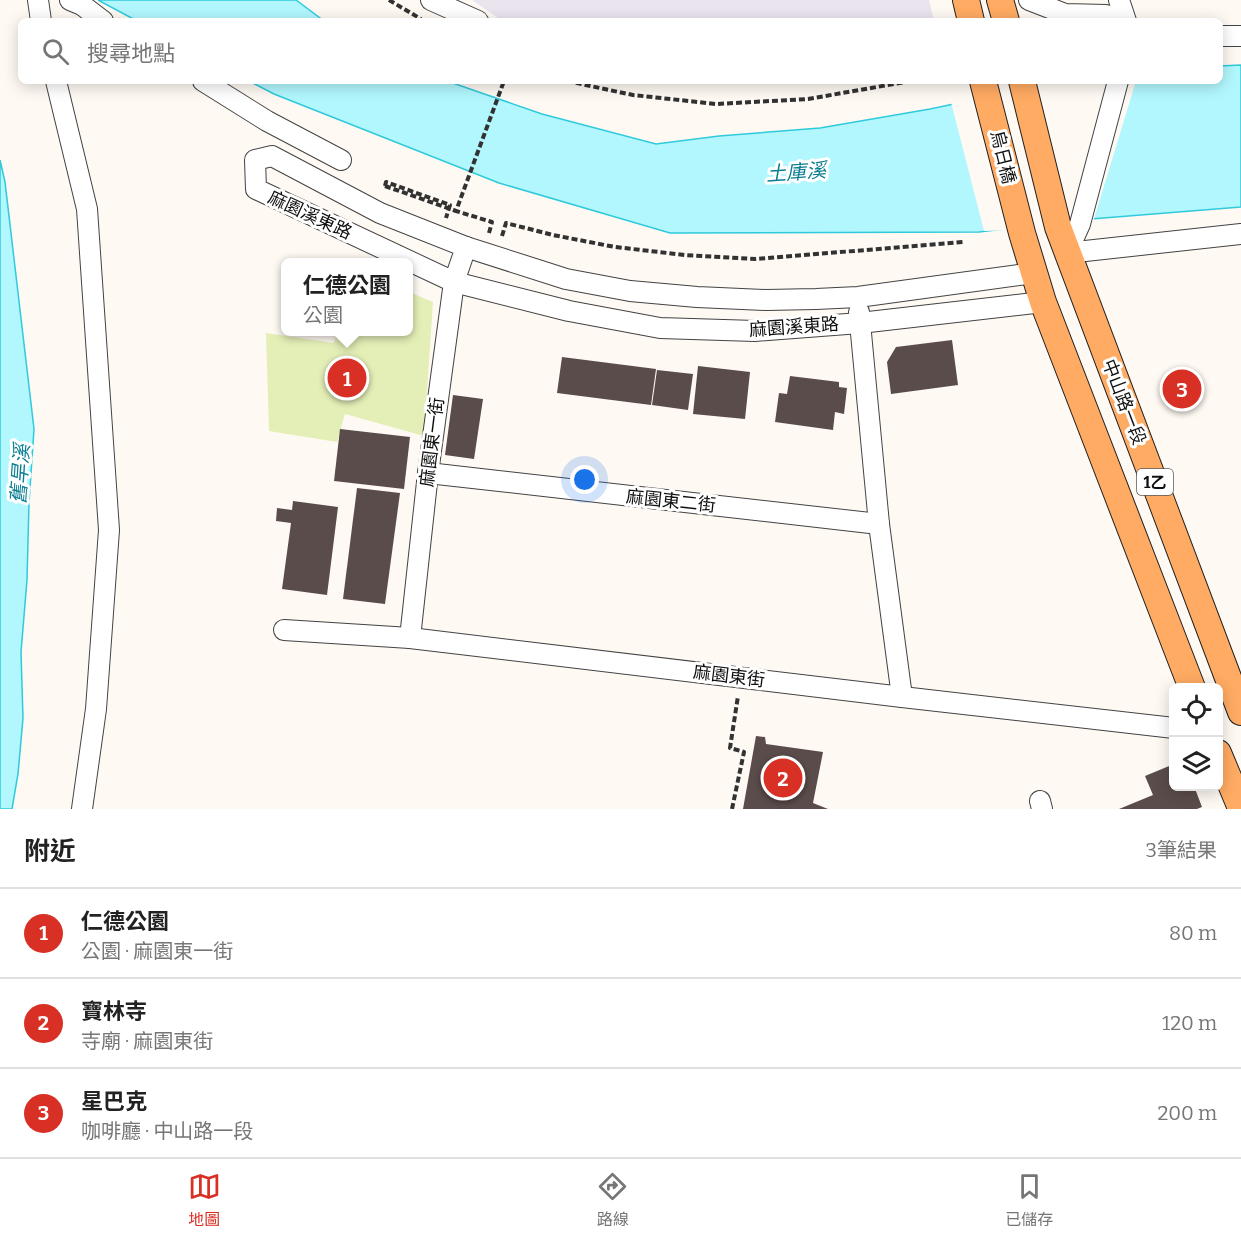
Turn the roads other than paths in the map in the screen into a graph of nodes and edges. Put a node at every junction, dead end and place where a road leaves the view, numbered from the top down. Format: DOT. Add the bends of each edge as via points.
graph roads {
  1 [pos="38,0"];
  2 [pos="70,0"];
  3 [pos="432,0"];
  4 [pos="966,0"];
  5 [pos="1000,0"];
  6 [pos="1029,0"];
  7 [pos="1112,9"];
  8 [pos="41,18"];
  9 [pos="99,18"];
  10 [pos="471,18"];
  11 [pos="970,18"];
  12 [pos="1005,18"];
  13 [pos="1223,36"];
  14 [pos="1241,36"];
  15 [pos="57,84"];
  16 [pos="208,84"];
  17 [pos="984,84"];
  18 [pos="1023,84"];
  19 [pos="1117,84"];
  20 [pos="341,160"];
  21 [pos="1069,226"];
  22 [pos="1241,234"];
  23 [pos="466,247"];
  24 [pos="1067,253"];
  25 [pos="403,258"];
  26 [pos="413,263"];
  27 [pos="1034,273"];
  28 [pos="454,282"];
  29 [pos="858,297"];
  30 [pos="1043,302"];
  31 [pos="860,323"];
  32 [pos="428,473"];
  33 [pos="879,524"];
  34 [pos="284,630"];
  35 [pos="410,638"];
  36 [pos="1190,683"];
  37 [pos="902,697"];
  38 [pos="1241,712"];
  39 [pos="1169,728"];
  40 [pos="1223,765"];
  41 [pos="1241,808"];
  42 [pos="82,809"];
  1 -- 8 [label="street"];
  2 -- 9 [label="street"];
  3 -- 10 [label="street"];
  4 -- 11 [label="main road"];
  5 -- 12 [label="main road"];
  6 -- 7 [label="street" via="1065,14"];
  13 -- 14 [label="street"];
  15 -- 42 [label="street" via="87,210 109,530 96,709"];
  16 -- 20 [label="street"];
  17 -- 27 [label="main road, 烏日橋 / 1乙"];
  18 -- 21 [label="main road, 烏日橋 / 1乙"];
  19 -- 21 [label="street"];
  21 -- 24 [label="main road, 中山路一段 / 1乙"];
  22 -- 24 [label="street"];
  23 -- 25 [label="street, 麻園溪東路" via="380,213 273,156 255,160 256,189"];
  23 -- 28 [label="street, 麻園東一街"];
  23 -- 29 [label="street, 麻園溪東路" via="566,279 630,291 766,300"];
  24 -- 38 [label="main road, 中山路一段 / 1乙"];
  26 -- 28 [label="street, 麻園溪東路"];
  27 -- 29 [label="street, 麻園溪東路"];
  27 -- 30 [label="main road, 1乙"];
  28 -- 31 [label="street, 麻園溪東路" via="569,311 660,328 754,331"];
  28 -- 32 [label="street, 麻園東一街"];
  29 -- 31 [label="street"];
  30 -- 31 [label="street, 麻園溪東路"];
  30 -- 36 [label="main road, 1乙"];
  31 -- 33 [label="street"];
  32 -- 33 [label="street, 麻園東二街"];
  32 -- 35 [label="street, 麻園東一街"];
  33 -- 37 [label="street"];
  34 -- 35 [label="street, 麻園東街"];
  35 -- 37 [label="street, 麻園東街"];
  37 -- 39 [label="street, 麻園東街"];
  40 -- 41 [label="main road"];
}
